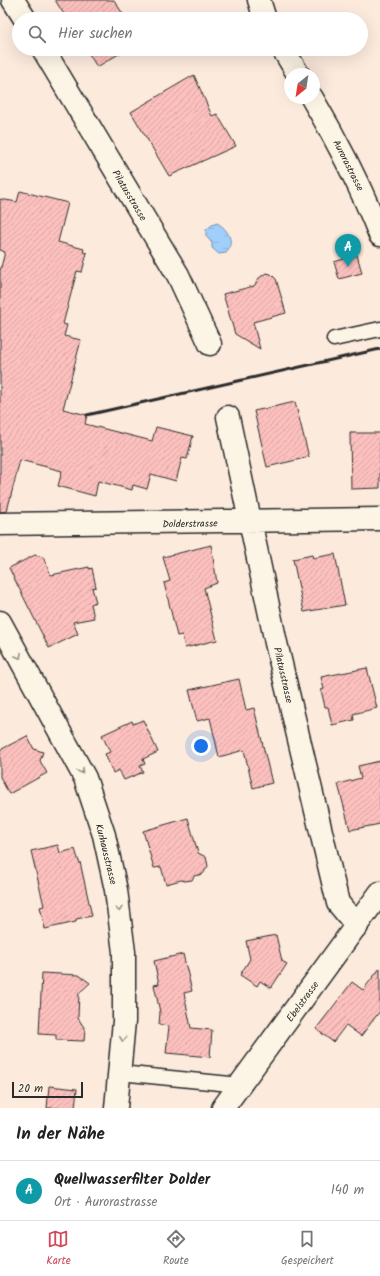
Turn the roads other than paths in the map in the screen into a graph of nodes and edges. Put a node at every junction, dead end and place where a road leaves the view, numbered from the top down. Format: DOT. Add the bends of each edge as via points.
graph roads {
  1 [pos="13,0"];
  2 [pos="259,0"];
  3 [pos="21,12"];
  4 [pos="263,12"];
  5 [pos="47,56"];
  6 [pos="287,56"];
  7 [pos="294,68"];
  8 [pos="315,104"];
  9 [pos="380,235"];
  10 [pos="380,329"];
  11 [pos="334,340"];
  12 [pos="210,344"];
  13 [pos="228,417"];
  14 [pos="380,519"];
  15 [pos="250,522"];
  16 [pos="0,524"];
  17 [pos="0,622"];
  18 [pos="380,893"];
  19 [pos="357,926"];
  20 [pos="120,1073"];
  21 [pos="240,1085"];
  22 [pos="116,1108"];
  23 [pos="223,1108"];
  1 -- 3 [label="street"];
  2 -- 4 [label="street"];
  5 -- 12 [label="street, Pilatusstrasse" via="178,275"];
  6 -- 7 [label="street"];
  8 -- 9 [label="street, Aurorastrasse" via="345,155"];
  10 -- 11 [label="lane"];
  13 -- 15 [label="street, Pilatusstrasse"];
  14 -- 15 [label="street, Dolderstrasse"];
  15 -- 16 [label="street, Dolderstrasse"];
  15 -- 19 [label="street, Pilatusstrasse" via="338,903"];
  17 -- 20 [label="street, Kurhausstrasse, one-way" via="85,778 104,835 116,890 124,952 124,1021"];
  18 -- 19 [label="street, Ebelstrasse"];
  19 -- 21 [label="street, Ebelstrasse"];
  20 -- 21 [label="lane"];
  20 -- 22 [label="street, Kurhausstrasse"];
  21 -- 23 [label="street, Ebelstrasse"];
}
